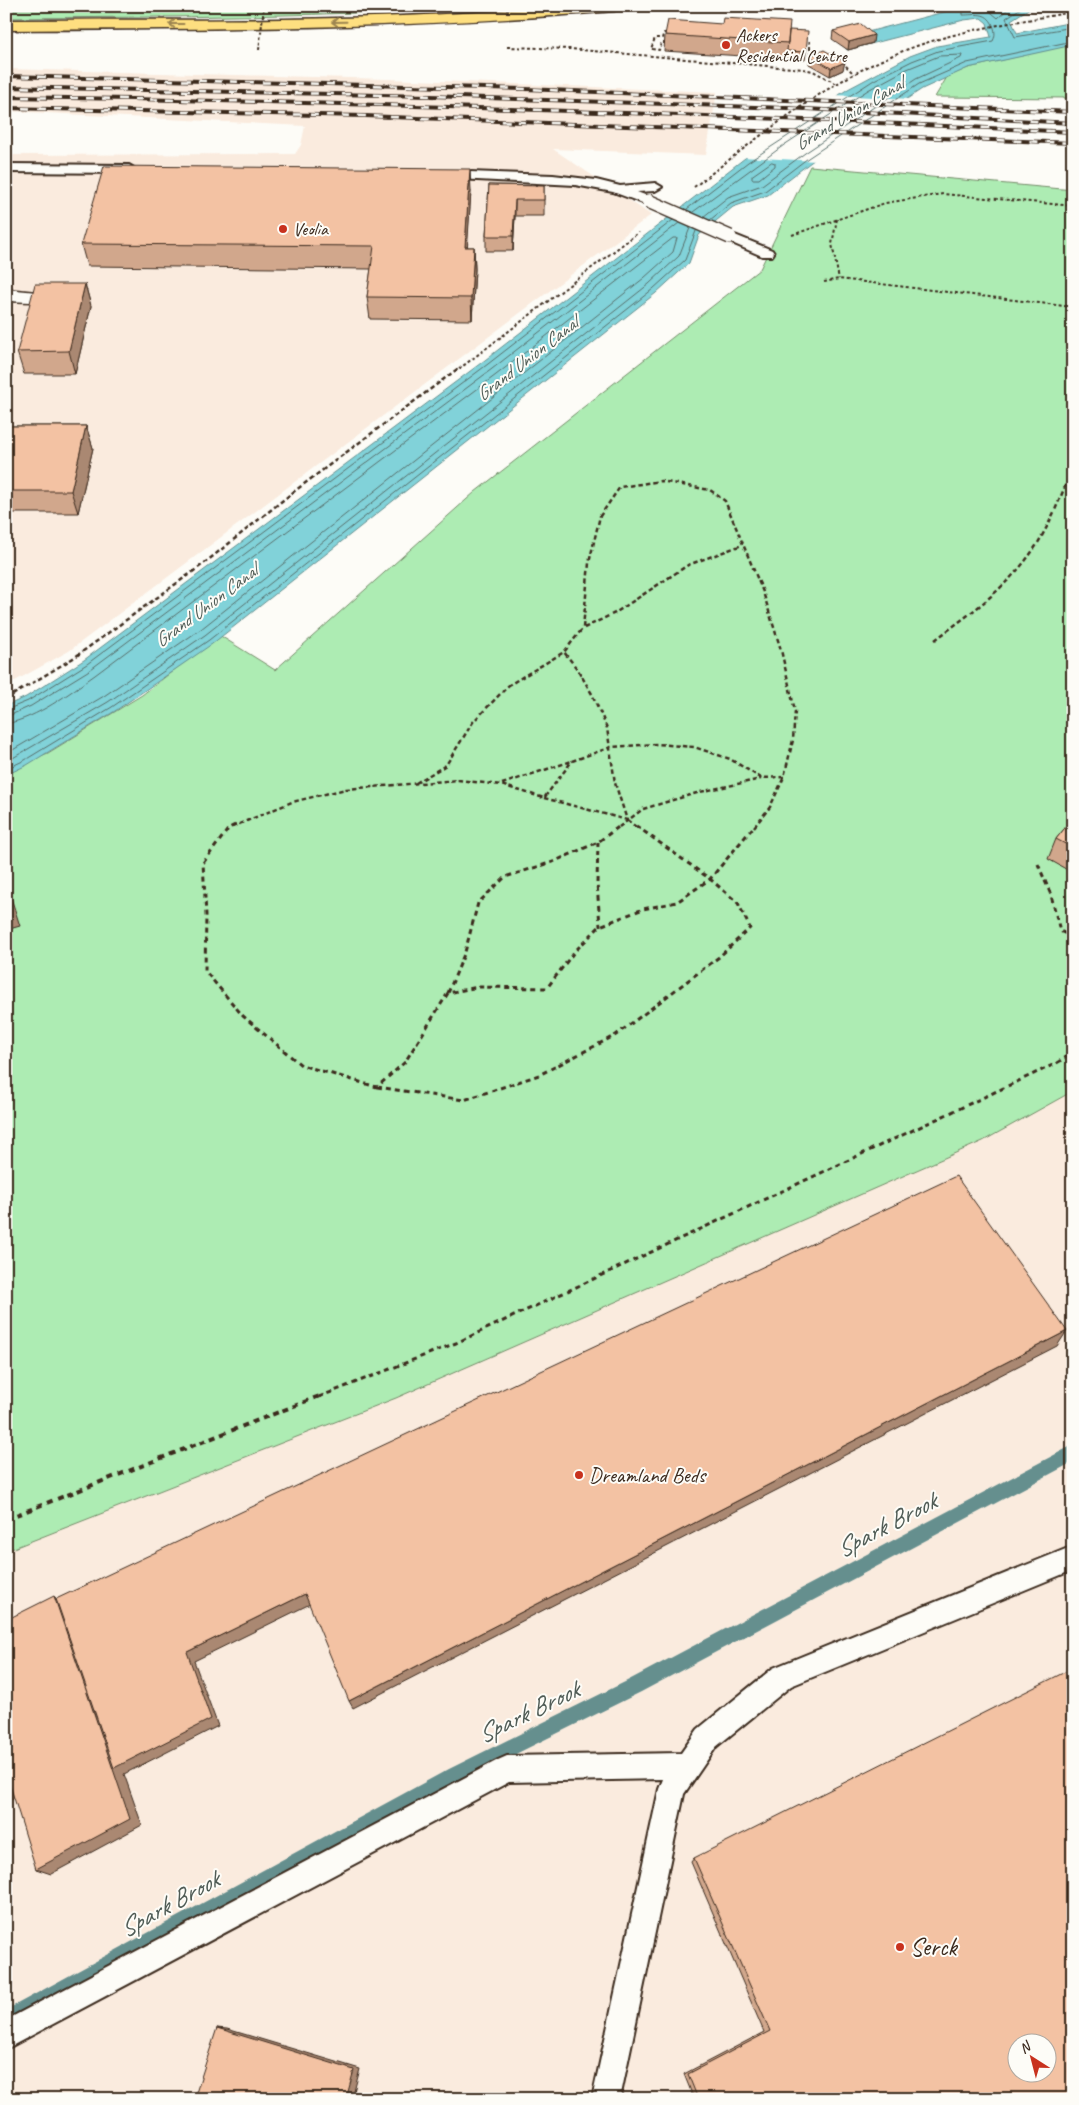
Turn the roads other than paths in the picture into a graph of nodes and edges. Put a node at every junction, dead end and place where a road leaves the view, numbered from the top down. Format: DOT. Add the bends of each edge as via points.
graph roads {
  1 [pos="614,6"];
  2 [pos="6,25"];
  3 [pos="6,168"];
  4 [pos="146,169"];
  5 [pos="432,174"];
  6 [pos="655,187"];
  7 [pos="616,189"];
  8 [pos="767,253"];
  9 [pos="6,295"];
  10 [pos="30,296"];
  11 [pos="1073,1558"];
  12 [pos="688,1766"];
  13 [pos="6,2035"];
  14 [pos="606,2099"];
  1 -- 2 [label="highway, one-way" via="432,19"];
  3 -- 4 [label="lane"];
  5 -- 7 [label="lane" via="531,178"];
  6 -- 7 [label="lane"];
  7 -- 8 [label="lane, bridge"];
  9 -- 10 [label="street"];
  11 -- 12 [label="lane" via="782,1677 707,1738"];
  12 -- 13 [label="lane" via="507,1769"];
  12 -- 14 [label="lane" via="672,1789"];
}
